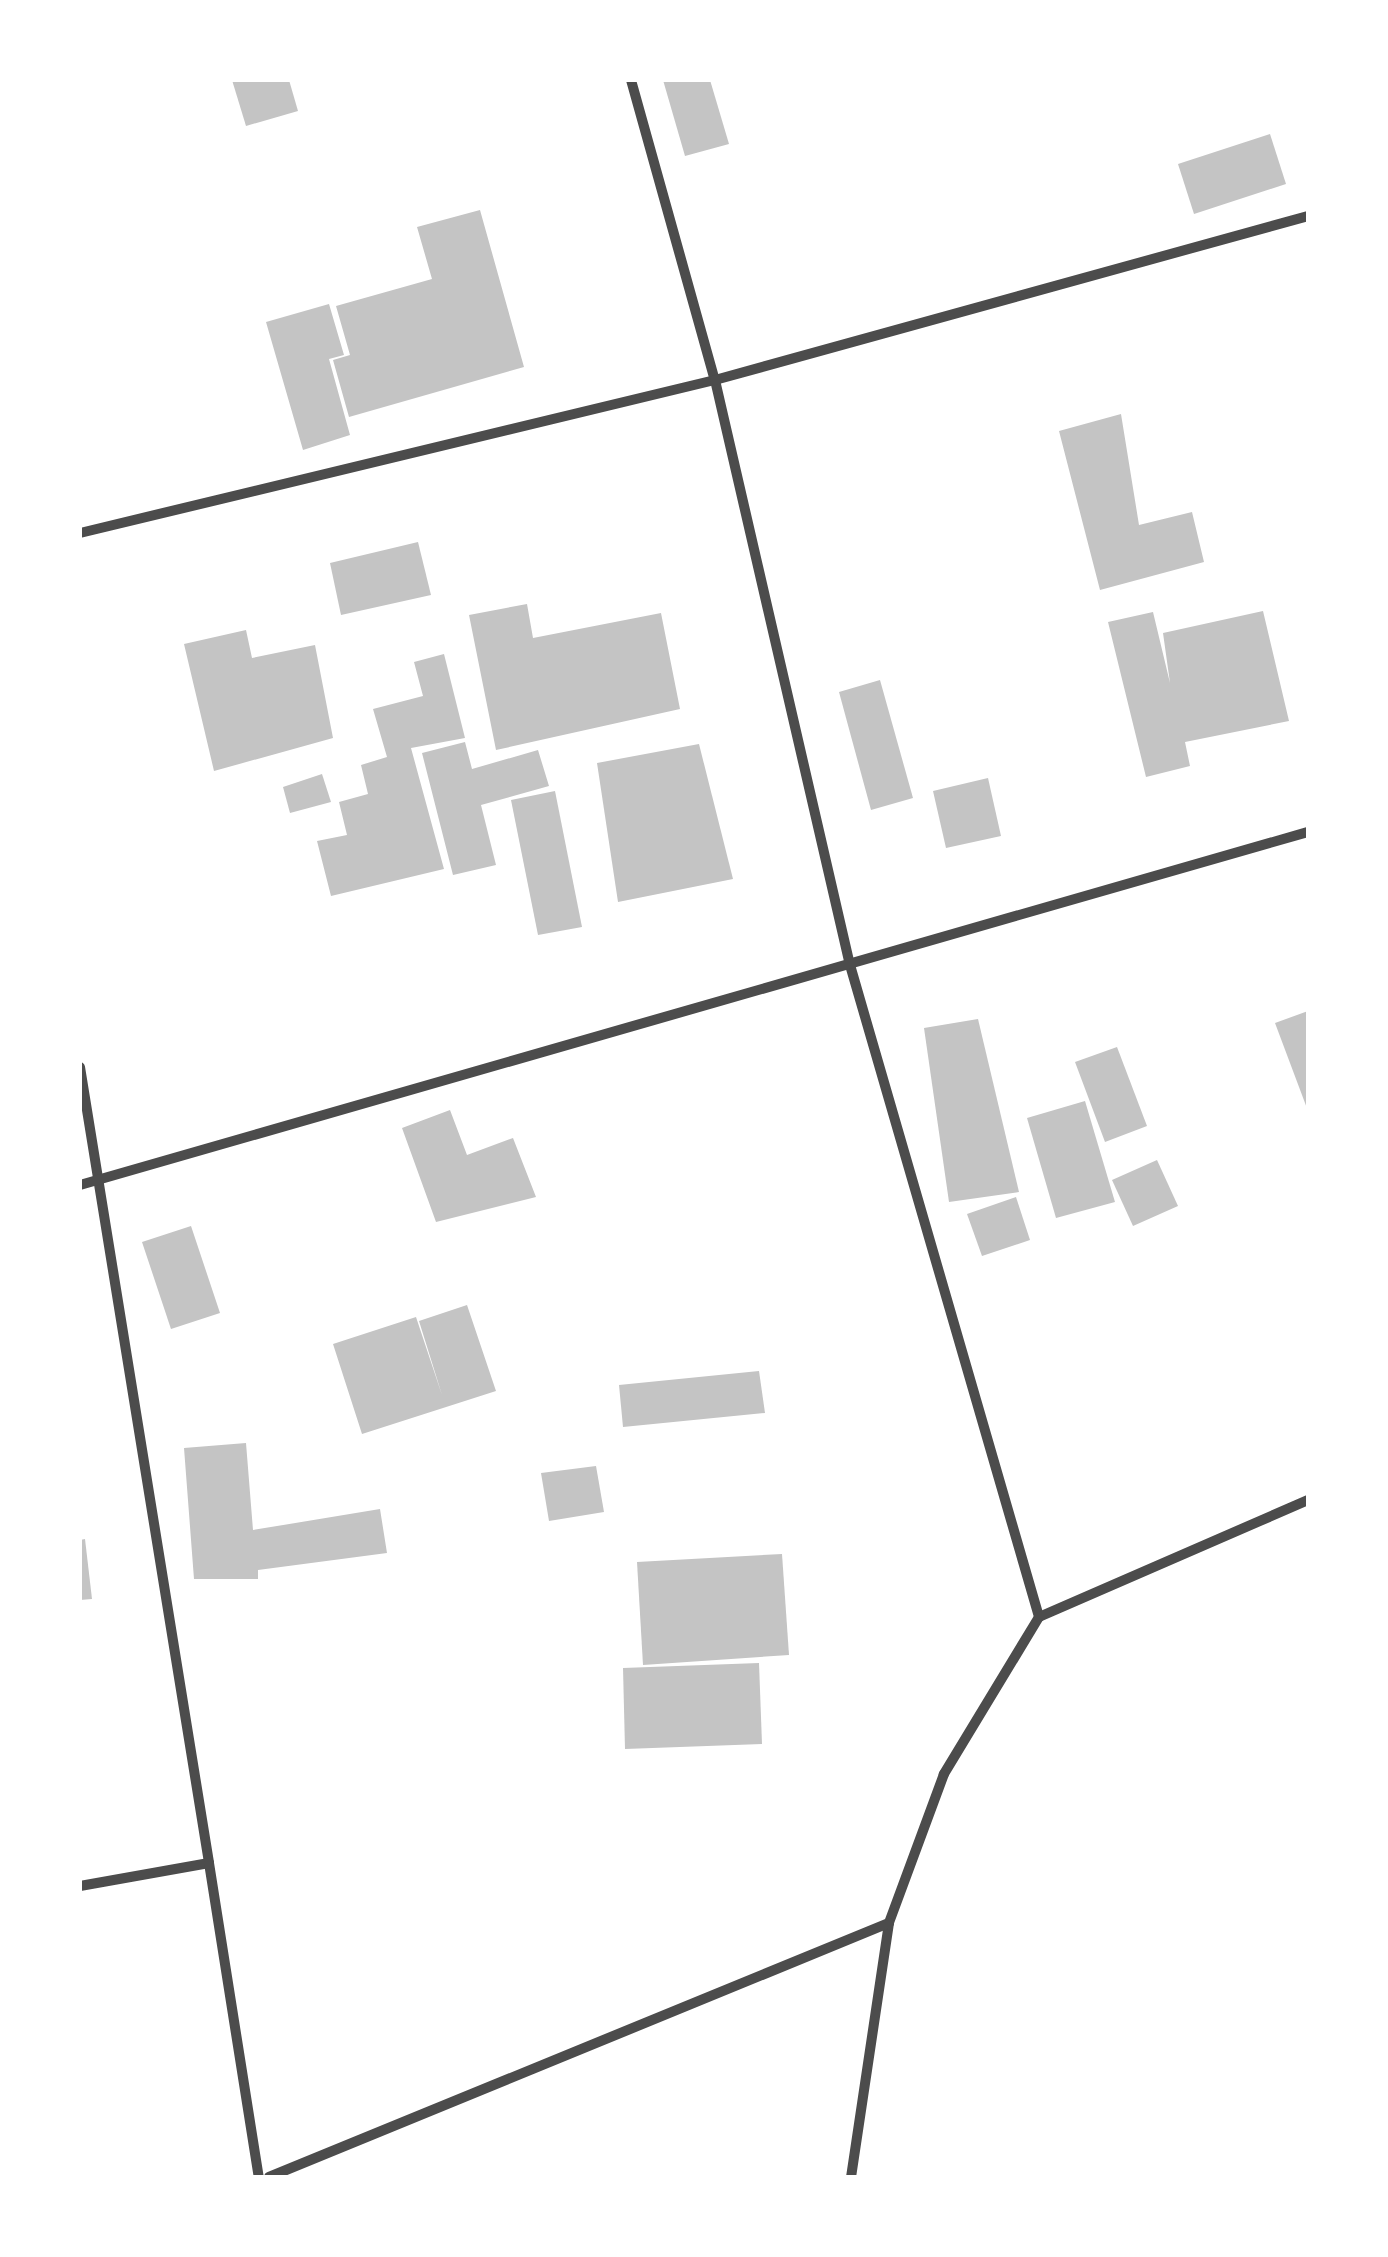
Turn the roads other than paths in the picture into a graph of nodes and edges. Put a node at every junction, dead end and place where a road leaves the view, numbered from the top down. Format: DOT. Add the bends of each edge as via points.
graph roads {
  1 [pos="631,80"];
  2 [pos="1308,216"];
  3 [pos="715,380"];
  4 [pos="80,532"];
  5 [pos="1308,832"];
  6 [pos="850,965"];
  7 [pos="80,1067"];
  8 [pos="95,1181"];
  9 [pos="80,1186"];
  10 [pos="1308,1500"];
  11 [pos="1040,1617"];
  12 [pos="208,1864"];
  13 [pos="80,1886"];
  14 [pos="888,1923"];
  15 [pos="259,2177"];
  16 [pos="269,2177"];
  17 [pos="851,2177"];
  1 -- 3 [label="street"];
  2 -- 3 [label="street"];
  3 -- 4 [label="street"];
  3 -- 6 [label="street"];
  5 -- 6 [label="street"];
  6 -- 8 [label="street"];
  6 -- 11 [label="street"];
  7 -- 8 [label="street"];
  8 -- 9 [label="street"];
  8 -- 12 [label="street"];
  10 -- 11 [label="street"];
  11 -- 14 [label="street" via="944,1774"];
  12 -- 13 [label="street"];
  12 -- 15 [label="street"];
  14 -- 16 [label="street"];
  14 -- 17 [label="street"];
}
